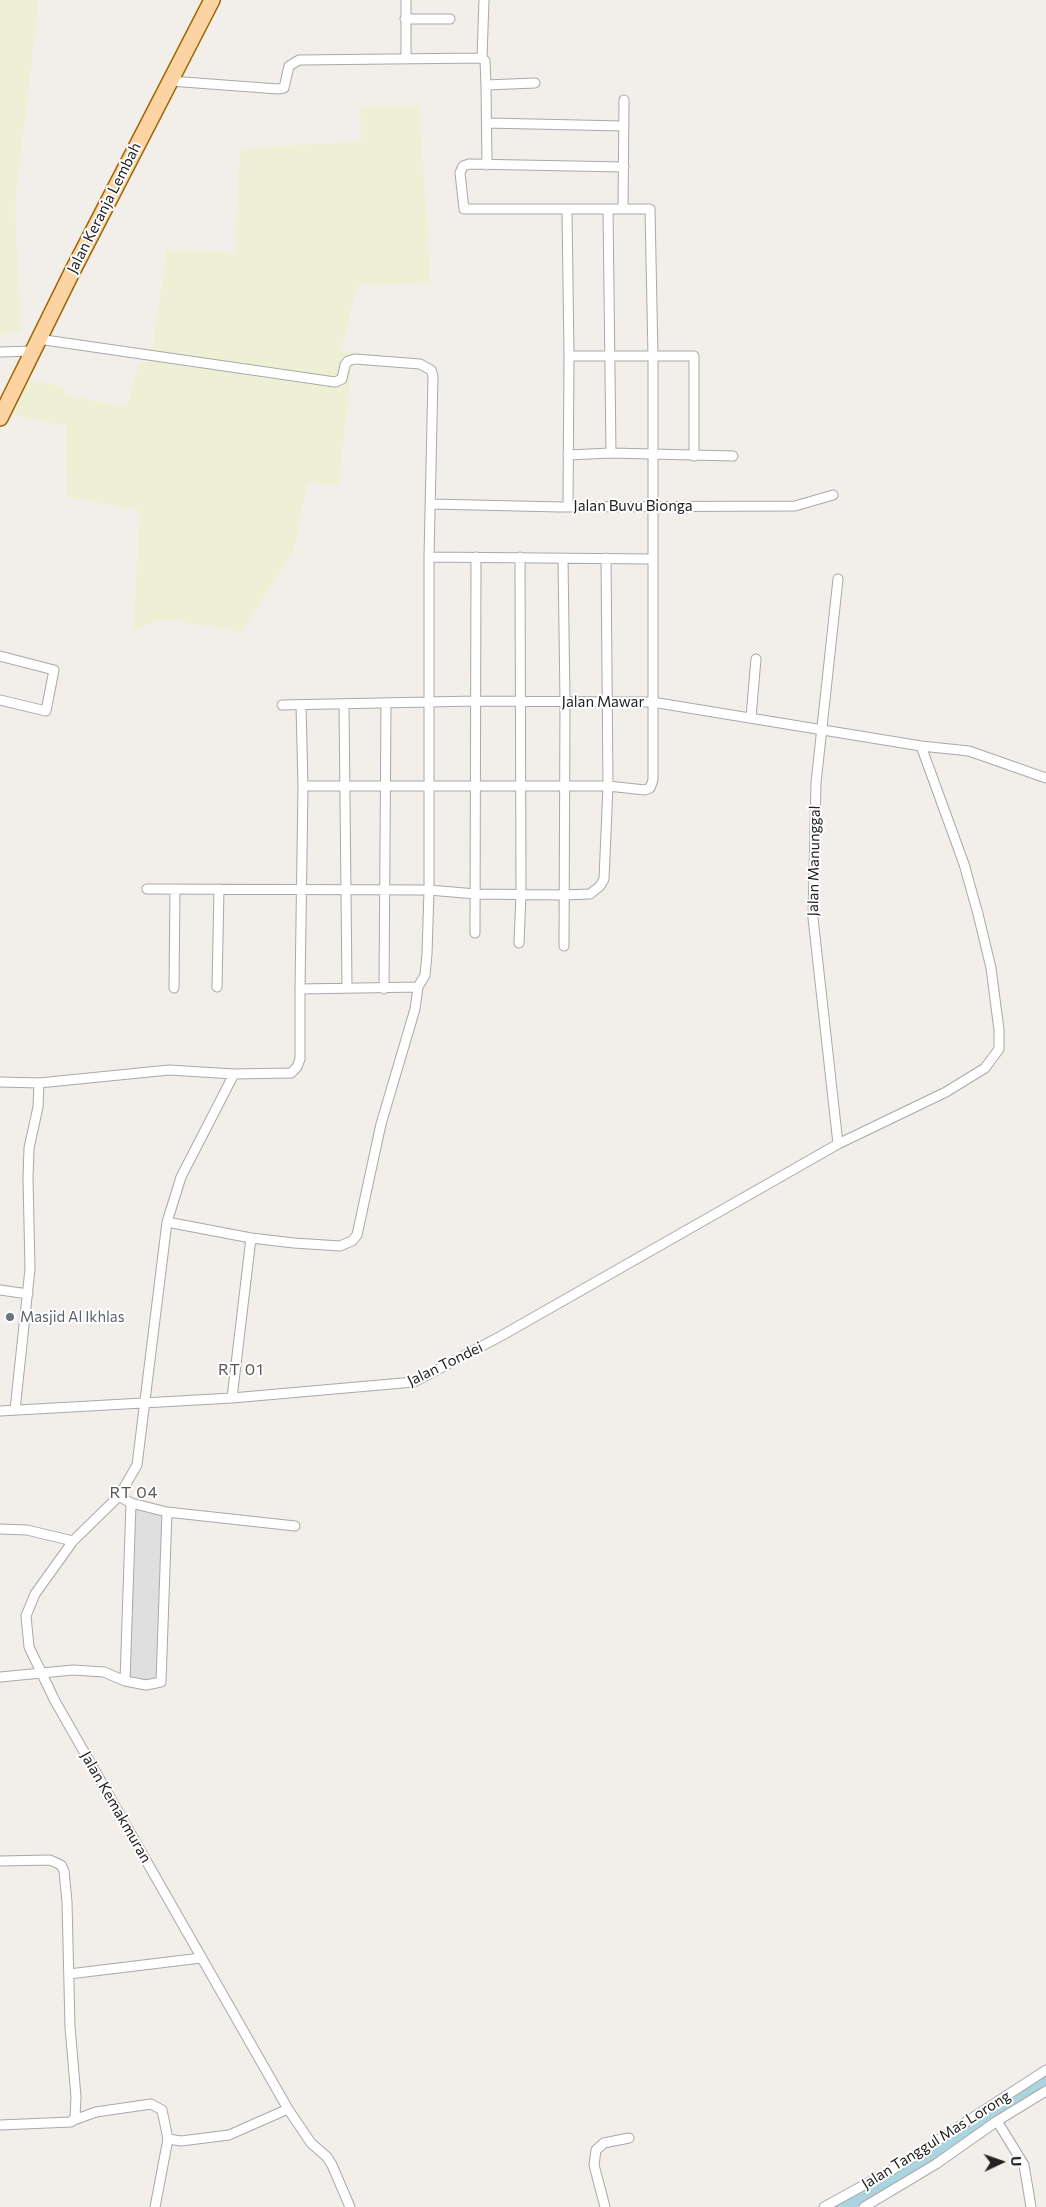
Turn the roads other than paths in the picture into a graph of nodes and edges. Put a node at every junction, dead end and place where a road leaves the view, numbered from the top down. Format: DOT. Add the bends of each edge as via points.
graph roads {
  1 [pos="212,0"];
  2 [pos="406,0"];
  3 [pos="484,0"];
  4 [pos="405,19"];
  5 [pos="450,19"];
  6 [pos="406,57"];
  7 [pos="482,58"];
  8 [pos="170,81"];
  9 [pos="535,84"];
  10 [pos="486,85"];
  11 [pos="624,100"];
  12 [pos="487,124"];
  13 [pos="623,126"];
  14 [pos="487,165"];
  15 [pos="624,167"];
  16 [pos="608,209"];
  17 [pos="623,209"];
  18 [pos="567,210"];
  19 [pos="35,345"];
  20 [pos="0,352"];
  21 [pos="570,356"];
  22 [pos="608,356"];
  23 [pos="653,356"];
  24 [pos="0,418"];
  25 [pos="610,453"];
  26 [pos="568,455"];
  27 [pos="652,455"];
  28 [pos="694,456"];
  29 [pos="733,456"];
  30 [pos="833,495"];
  31 [pos="431,504"];
  32 [pos="651,506"];
  33 [pos="568,507"];
  34 [pos="429,557"];
  35 [pos="476,557"];
  36 [pos="520,557"];
  37 [pos="563,558"];
  38 [pos="606,558"];
  39 [pos="652,559"];
  40 [pos="838,579"];
  41 [pos="0,656"];
  42 [pos="756,659"];
  43 [pos="0,700"];
  44 [pos="476,701"];
  45 [pos="428,702"];
  46 [pos="521,702"];
  47 [pos="565,702"];
  48 [pos="608,702"];
  49 [pos="652,702"];
  50 [pos="386,703"];
  51 [pos="344,704"];
  52 [pos="282,705"];
  53 [pos="301,705"];
  54 [pos="751,717"];
  55 [pos="823,728"];
  56 [pos="921,746"];
  57 [pos="1046,778"];
  58 [pos="346,785"];
  59 [pos="302,786"];
  60 [pos="386,786"];
  61 [pos="476,786"];
  62 [pos="608,786"];
  63 [pos="428,787"];
  64 [pos="521,787"];
  65 [pos="565,787"];
  66 [pos="147,889"];
  67 [pos="174,889"];
  68 [pos="219,889"];
  69 [pos="301,889"];
  70 [pos="346,890"];
  71 [pos="429,890"];
  72 [pos="384,891"];
  73 [pos="476,894"];
  74 [pos="521,894"];
  75 [pos="564,895"];
  76 [pos="475,933"];
  77 [pos="519,943"];
  78 [pos="564,946"];
  79 [pos="418,987"];
  80 [pos="174,988"];
  81 [pos="217,988"];
  82 [pos="346,988"];
  83 [pos="300,989"];
  84 [pos="384,989"];
  85 [pos="234,1074"];
  86 [pos="0,1082"];
  87 [pos="39,1083"];
  88 [pos="838,1144"];
  89 [pos="167,1222"];
  90 [pos="251,1238"];
  91 [pos="0,1290"];
  92 [pos="28,1294"];
  93 [pos="232,1398"];
  94 [pos="144,1402"];
  95 [pos="15,1410"];
  96 [pos="0,1411"];
  97 [pos="119,1496"];
  98 [pos="131,1503"];
  99 [pos="167,1512"];
  100 [pos="295,1526"];
  101 [pos="0,1529"];
  102 [pos="74,1541"];
  103 [pos="41,1673"];
  104 [pos="0,1677"];
  105 [pos="125,1681"];
  106 [pos="0,1861"];
  107 [pos="201,1958"];
  108 [pos="69,1974"];
  109 [pos="1046,2070"];
  110 [pos="1046,2090"];
  111 [pos="288,2109"];
  112 [pos="74,2120"];
  113 [pos="997,2121"];
  114 [pos="0,2125"];
  115 [pos="629,2138"];
  116 [pos="168,2140"];
  117 [pos="155,2207"];
  118 [pos="350,2207"];
  119 [pos="605,2207"];
  120 [pos="824,2207"];
  121 [pos="864,2207"];
  122 [pos="1031,2207"];
  1 -- 8 [label="main road, Jalan Keranja Lembah"];
  2 -- 4 [label="street"];
  3 -- 7 [label="street"];
  4 -- 5 [label="street"];
  4 -- 6 [label="street"];
  6 -- 7 [label="street"];
  6 -- 8 [label="street" via="299,60 289,66 285,87 281,89"];
  7 -- 10 [label="street" via="485,61"];
  8 -- 19 [label="main road, Jalan Keranja Lembah"];
  9 -- 10 [label="street"];
  10 -- 12 [label="street"];
  11 -- 13 [label="street"];
  12 -- 13 [label="street"];
  12 -- 14 [label="street"];
  13 -- 15 [label="street"];
  14 -- 15 [label="street"];
  14 -- 18 [label="street" via="469,164 461,169 464,209"];
  15 -- 17 [label="street"];
  16 -- 17 [label="street"];
  16 -- 18 [label="street"];
  16 -- 22 [label="street"];
  17 -- 23 [label="street" via="650,208"];
  18 -- 21 [label="street"];
  19 -- 20 [label="street"];
  19 -- 24 [label="main road, Jalan Keranja Lembah"];
  19 -- 31 [label="street" via="335,382 342,379 348,361 355,359 426,366 433,376"];
  21 -- 22 [label="street"];
  21 -- 26 [label="street"];
  22 -- 23 [label="street"];
  22 -- 25 [label="street"];
  23 -- 27 [label="street"];
  23 -- 28 [label="street" via="694,356"];
  25 -- 26 [label="street"];
  25 -- 27 [label="street"];
  26 -- 33 [label="street"];
  27 -- 28 [label="street"];
  27 -- 32 [label="street"];
  28 -- 29 [label="street"];
  30 -- 32 [label="street, Jalan Buvu Bionga" via="795,506"];
  31 -- 33 [label="street, Jalan Buvu Bionga"];
  31 -- 34 [label="street"];
  32 -- 33 [label="street, Jalan Buvu Bionga"];
  32 -- 39 [label="street"];
  34 -- 35 [label="street"];
  34 -- 45 [label="street"];
  35 -- 36 [label="street"];
  35 -- 44 [label="street"];
  36 -- 37 [label="street"];
  36 -- 46 [label="street"];
  37 -- 38 [label="street"];
  37 -- 47 [label="street"];
  38 -- 39 [label="street"];
  38 -- 48 [label="street"];
  39 -- 49 [label="street"];
  40 -- 55 [label="street, Jalan Manunggal"];
  41 -- 43 [label="street" via="54,670 46,712"];
  42 -- 54 [label="street"];
  44 -- 45 [label="street, Jalan Mawar"];
  44 -- 46 [label="street, Jalan Mawar"];
  44 -- 61 [label="street"];
  45 -- 50 [label="street, Jalan Mawar"];
  45 -- 63 [label="street"];
  46 -- 47 [label="street, Jalan Mawar"];
  46 -- 64 [label="street"];
  47 -- 48 [label="street, Jalan Mawar"];
  47 -- 65 [label="street"];
  48 -- 49 [label="street, Jalan Mawar"];
  48 -- 62 [label="street"];
  49 -- 54 [label="street, Jalan Mawar"];
  49 -- 62 [label="street" via="653,780 650,788"];
  50 -- 51 [label="street, Jalan Mawar"];
  50 -- 60 [label="street"];
  51 -- 53 [label="street, Jalan Mawar"];
  51 -- 58 [label="street"];
  52 -- 53 [label="street, Jalan Mawar"];
  53 -- 59 [label="street"];
  54 -- 55 [label="street, Jalan Mawar"];
  55 -- 56 [label="street, Jalan Mawar"];
  55 -- 88 [label="street, Jalan Manunggal" via="816,783 813,918"];
  56 -- 57 [label="street, Jalan Mawar" via="970,751"];
  56 -- 88 [label="street, Jalan Tondei" via="964,864 978,914 996,998 999,1048 985,1068 946,1092"];
  58 -- 59 [label="street"];
  58 -- 60 [label="street"];
  58 -- 70 [label="street"];
  59 -- 69 [label="street"];
  60 -- 63 [label="street"];
  60 -- 72 [label="street"];
  61 -- 63 [label="street"];
  61 -- 64 [label="street"];
  61 -- 73 [label="street"];
  62 -- 65 [label="street"];
  62 -- 75 [label="street" via="604,879 590,894"];
  63 -- 71 [label="street"];
  64 -- 65 [label="street"];
  64 -- 74 [label="street"];
  65 -- 75 [label="street"];
  66 -- 67 [label="street"];
  67 -- 68 [label="street"];
  67 -- 80 [label="street"];
  68 -- 69 [label="street"];
  68 -- 81 [label="street"];
  69 -- 70 [label="street"];
  69 -- 83 [label="street"];
  70 -- 72 [label="street"];
  70 -- 82 [label="street"];
  71 -- 72 [label="street"];
  71 -- 73 [label="street"];
  71 -- 79 [label="street" via="425,975"];
  72 -- 84 [label="street"];
  73 -- 74 [label="street"];
  73 -- 76 [label="street"];
  74 -- 75 [label="street"];
  74 -- 77 [label="street"];
  75 -- 78 [label="street"];
  79 -- 84 [label="street"];
  79 -- 90 [label="street" via="415,1009 381,1124 357,1235 340,1246"];
  82 -- 83 [label="street"];
  82 -- 84 [label="street"];
  83 -- 85 [label="street" via="301,1049 296,1069 285,1073"];
  85 -- 87 [label="street" via="168,1070"];
  85 -- 89 [label="street, Jalan Kemakmuran" via="181,1177"];
  86 -- 87 [label="street"];
  87 -- 92 [label="street" via="28,1168 31,1252"];
  88 -- 93 [label="street, Jalan Tondei" via="414,1382"];
  89 -- 90 [label="street"];
  89 -- 94 [label="street, Jalan Kemakmuran"];
  90 -- 93 [label="street"];
  91 -- 92 [label="street"];
  92 -- 95 [label="street"];
  93 -- 94 [label="street, Jalan Tondei"];
  94 -- 95 [label="street, Jalan Tondei"];
  94 -- 97 [label="street, Jalan Kemakmuran" via="137,1465"];
  95 -- 96 [label="street, Jalan Tondei"];
  97 -- 98 [label="street"];
  97 -- 102 [label="street, Jalan Kemakmuran"];
  98 -- 99 [label="street"];
  98 -- 105 [label="street"];
  99 -- 100 [label="street"];
  99 -- 105 [label="street" via="161,1682 146,1685"];
  101 -- 102 [label="street" via="35,1531"];
  102 -- 103 [label="street, Jalan Kemakmuran" via="35,1594 26,1616 28,1642"];
  103 -- 104 [label="street"];
  103 -- 105 [label="street" via="104,1672"];
  103 -- 107 [label="street, Jalan Kemakmuran"];
  106 -- 108 [label="street" via="50,1860 61,1865 66,1880"];
  107 -- 108 [label="street"];
  107 -- 111 [label="street, Jalan Kemakmuran"];
  108 -- 112 [label="street" via="76,2097"];
  109 -- 120 [label="street, Jalan Tanggul Mas Lorong" via="895,2168"];
  110 -- 113 [label="street"];
  111 -- 116 [label="street" via="230,2134"];
  111 -- 118 [label="street, Jalan Kemakmuran" via="311,2143 328,2158"];
  112 -- 114 [label="street"];
  112 -- 116 [label="street" via="96,2112 151,2104 162,2110"];
  113 -- 121 [label="street" via="944,2159"];
  113 -- 122 [label="street" via="1024,2165"];
  115 -- 119 [label="street" via="604,2143 596,2150 594,2165"];
  116 -- 117 [label="street"];
}
